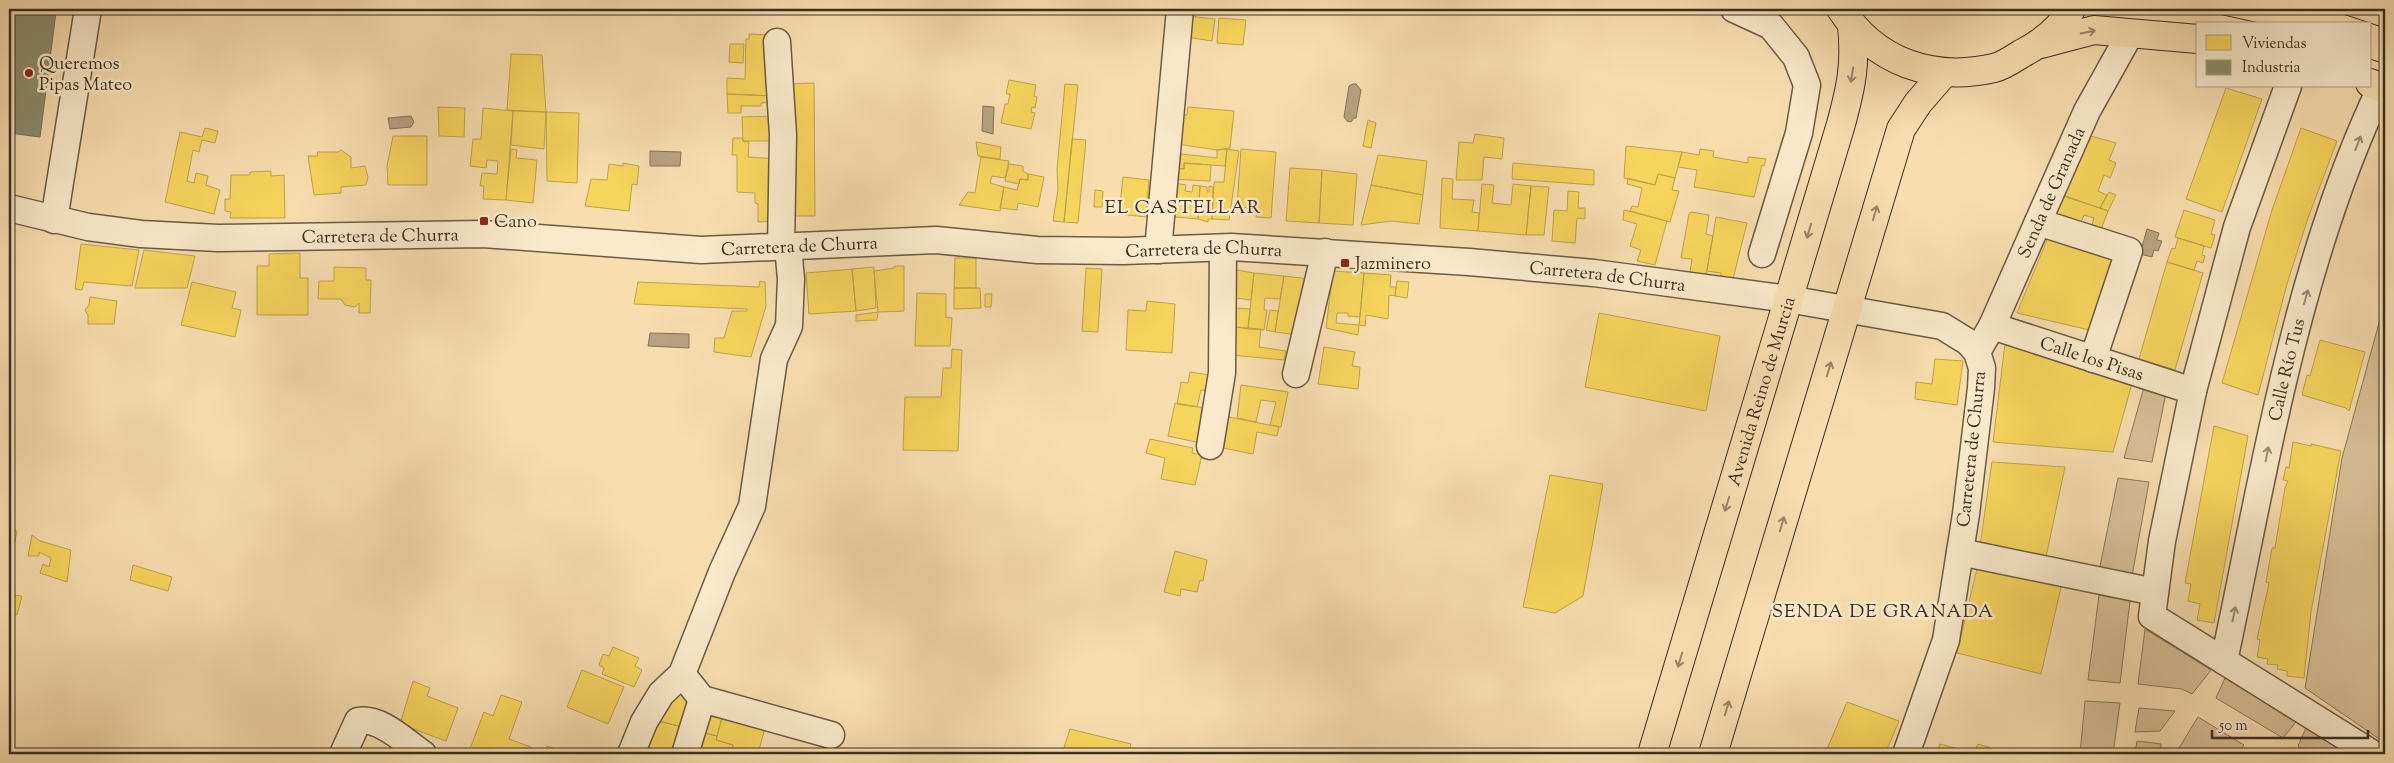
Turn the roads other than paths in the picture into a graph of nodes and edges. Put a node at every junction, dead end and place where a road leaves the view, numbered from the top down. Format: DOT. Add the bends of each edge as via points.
graph roads {
  1 [pos="88,9"];
  2 [pos="1180,9"];
  3 [pos="1734,9"];
  4 [pos="2071,9"];
  5 [pos="1847,18"];
  6 [pos="2130,34"];
  7 [pos="2196,39"];
  8 [pos="777,42"];
  9 [pos="2041,44"];
  10 [pos="1944,73"];
  11 [pos="2379,87"];
  12 [pos="2287,88"];
  13 [pos="9,208"];
  14 [pos="54,220"];
  15 [pos="2038,222"];
  16 [pos="785,247"];
  17 [pos="1223,248"];
  18 [pos="1158,250"];
  19 [pos="1325,252"];
  20 [pos="1762,254"];
  21 [pos="1788,299"];
  22 [pos="1846,309"];
  23 [pos="1992,326"];
  24 [pos="1977,352"];
  25 [pos="2093,358"];
  26 [pos="1296,374"];
  27 [pos="2193,391"];
  28 [pos="1210,446"];
  29 [pos="1960,552"];
  30 [pos="2155,592"];
  31 [pos="2224,661"];
  32 [pos="682,674"];
  33 [pos="702,699"];
  34 [pos="830,735"];
  35 [pos="344,754"];
  36 [pos="423,754"];
  37 [pos="631,754"];
  38 [pos="686,754"];
  39 [pos="1652,754"];
  40 [pos="1713,754"];
  41 [pos="1906,754"];
  42 [pos="2373,754"];
  1 -- 14 [label="street"];
  2 -- 18 [label="street"];
  3 -- 20 [label="street" via="1771,26 1796,57 1807,85 1799,133"];
  4 -- 9 [label="main road"];
  5 -- 10 [label="main road" via="1869,42 1897,60"];
  5 -- 21 [label="main road, Avenida Reino de Murcia, one-way" via="1855,57 1850,89"];
  6 -- 7 [label="main road"];
  9 -- 6 [label="main road, one-way" via="2094,30"];
  6 -- 15 [label="street, Senda de Granada" via="2087,111"];
  8 -- 16 [label="street" via="784,135"];
  9 -- 10 [label="main road" via="1995,68"];
  22 -- 10 [label="main road, one-way" via="1901,128"];
  31 -- 11 [label="street, Calle Río Tus, one-way" via="2284,374 2327,226"];
  12 -- 27 [label="street" via="2237,227"];
  13 -- 14 [label="street, Carretera de Churra"];
  14 -- 16 [label="street, Carretera de Churra" via="141,234 218,238 483,234 701,250"];
  15 -- 23 [label="street, Senda de Granada"];
  15 -- 25 [label="street" via="2129,251"];
  16 -- 18 [label="street, Carretera de Churra" via="936,240 1037,250"];
  16 -- 32 [label="street" via="792,279 789,326 774,359 752,506"];
  17 -- 18 [label="street, Carretera de Churra"];
  17 -- 19 [label="street, Carretera de Churra"];
  17 -- 28 [label="street" via="1222,373"];
  19 -- 21 [label="street, Carretera de Churra" via="1594,273"];
  19 -- 26 [label="street"];
  21 -- 22 [label="street, Carretera de Churra"];
  21 -- 39 [label="main road, Avenida Reino de Murcia, one-way"];
  22 -- 24 [label="street, Carretera de Churra" via="1942,326 1968,342"];
  40 -- 22 [label="main road, one-way"];
  23 -- 24 [label="street, Senda de Granada"];
  23 -- 25 [label="street, Calle los Pisas"];
  24 -- 29 [label="street, Carretera de Churra" via="1982,368 1981,388"];
  25 -- 27 [label="street, Calle los Pisas"];
  27 -- 30 [label="street" via="2162,541"];
  29 -- 30 [label="street"];
  29 -- 41 [label="street, Carretera de Churra" via="1946,640"];
  30 -- 31 [label="street" via="2152,616"];
  31 -- 42 [label="street"];
  32 -- 33 [label="street"];
  32 -- 37 [label="street" via="661,694 644,722"];
  33 -- 34 [label="street"];
  33 -- 38 [label="street"];
  35 -- 36 [label="street" via="358,722 367,720"];
}
